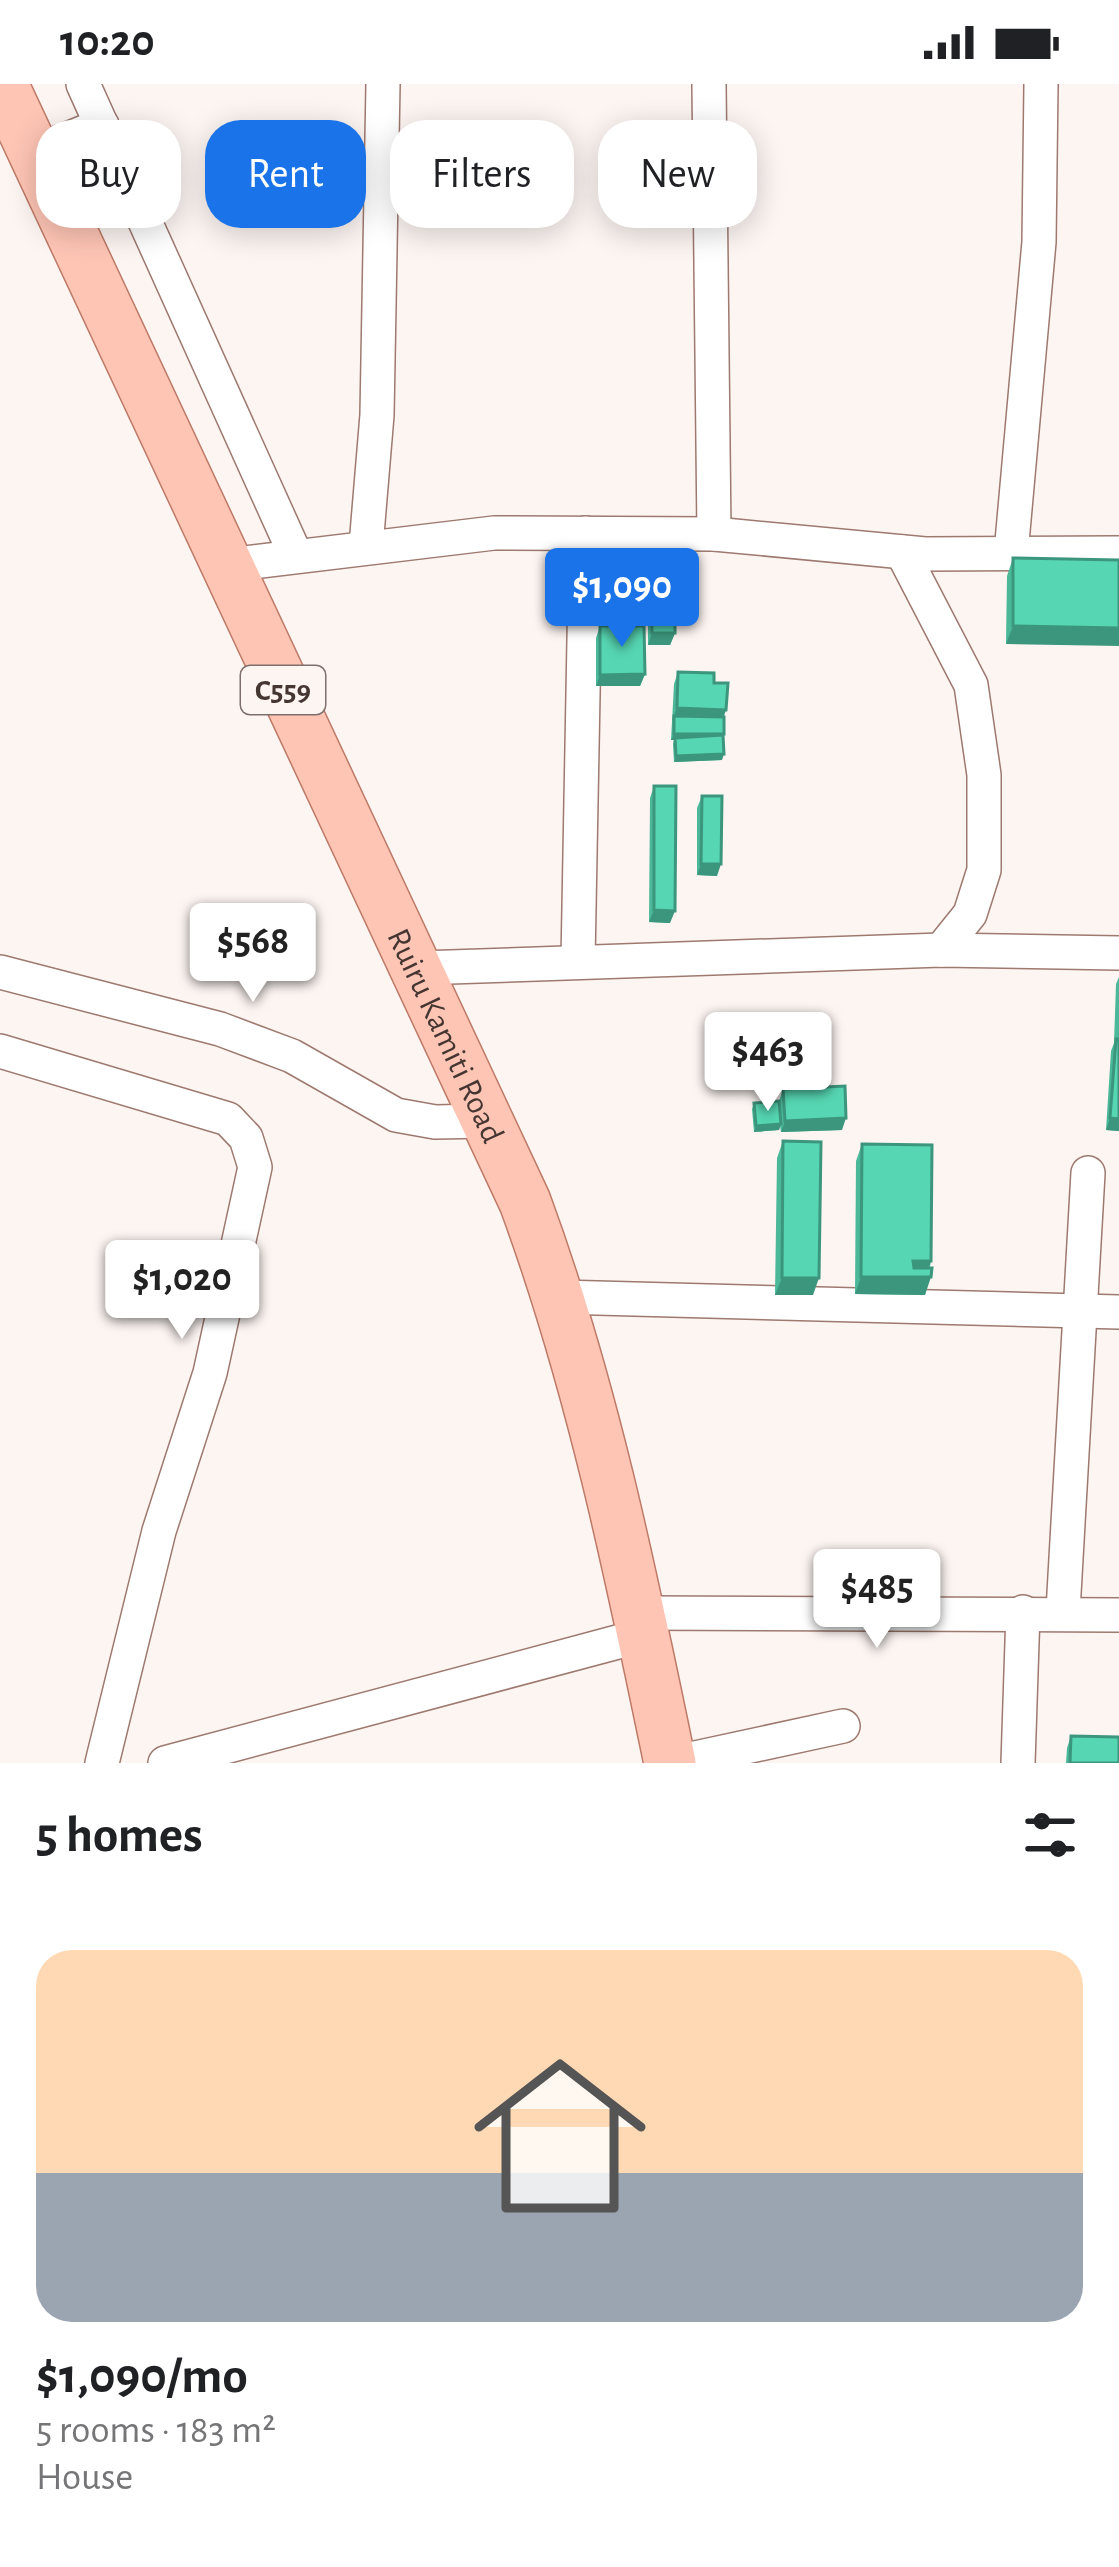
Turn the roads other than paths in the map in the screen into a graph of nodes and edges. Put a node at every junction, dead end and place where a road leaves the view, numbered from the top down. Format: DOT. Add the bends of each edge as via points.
graph roads {
  1 [pos="2,84"];
  2 [pos="83,84"];
  3 [pos="382,84"];
  4 [pos="709,84"];
  5 [pos="1041,84"];
  6 [pos="100,120"];
  7 [pos="35,152"];
  8 [pos="148,228"];
  9 [pos="586,533"];
  10 [pos="715,534"];
  11 [pos="366,546"];
  12 [pos="902,552"];
  13 [pos="1119,553"];
  14 [pos="1011,554"];
  15 [pos="296,556"];
  16 [pos="228,565"];
  17 [pos="941,950"];
  18 [pos="1119,953"];
  19 [pos="578,961"];
  20 [pos="420,968"];
  21 [pos="0,972"];
  22 [pos="0,1051"];
  23 [pos="487,1121"];
  24 [pos="1088,1173"];
  25 [pos="560,1297"];
  26 [pos="1082,1312"];
  27 [pos="1119,1312"];
  28 [pos="1063,1611"];
  29 [pos="1023,1612"];
  30 [pos="1119,1615"];
  31 [pos="639,1624"];
  32 [pos="842,1726"];
  33 [pos="102,1763"];
  34 [pos="164,1763"];
  35 [pos="671,1763"];
  36 [pos="1018,1763"];
  1 -- 7 [label="main road, Ruiru Kamiti Road / C559"];
  2 -- 6 [label="street"];
  3 -- 11 [label="street" via="377,416"];
  4 -- 10 [label="street"];
  5 -- 14 [label="street" via="1039,242"];
  7 -- 16 [label="main road, Ruiru Kamiti Road / C559"];
  8 -- 15 [label="street"];
  9 -- 10 [label="street"];
  9 -- 11 [label="street"];
  9 -- 19 [label="street"];
  10 -- 12 [label="street"];
  11 -- 15 [label="street"];
  12 -- 14 [label="street"];
  12 -- 17 [label="street" via="971,685 984,775 984,870 970,914"];
  13 -- 14 [label="street"];
  15 -- 16 [label="street"];
  16 -- 20 [label="main road, Ruiru Kamiti Road / C559"];
  17 -- 18 [label="street"];
  17 -- 19 [label="street"];
  19 -- 20 [label="street"];
  20 -- 23 [label="main road, Ruiru Kamiti Road / C559"];
  21 -- 23 [label="street" via="220,1029 292,1056 397,1115"];
  22 -- 33 [label="street" via="228,1119 246,1138 255,1167 210,1373 159,1531"];
  23 -- 25 [label="main road, Ruiru Kamiti Road / C559"];
  24 -- 26 [label="street"];
  25 -- 26 [label="street"];
  25 -- 31 [label="main road, Ruiru Kamiti Road / C559"];
  26 -- 27 [label="street"];
  26 -- 28 [label="street"];
  28 -- 29 [label="street"];
  28 -- 30 [label="street"];
  29 -- 31 [label="street"];
  29 -- 36 [label="street"];
  31 -- 34 [label="street"];
  31 -- 35 [label="main road, Ruiru Kamiti Road / C559"];
  32 -- 35 [label="street"];
}
